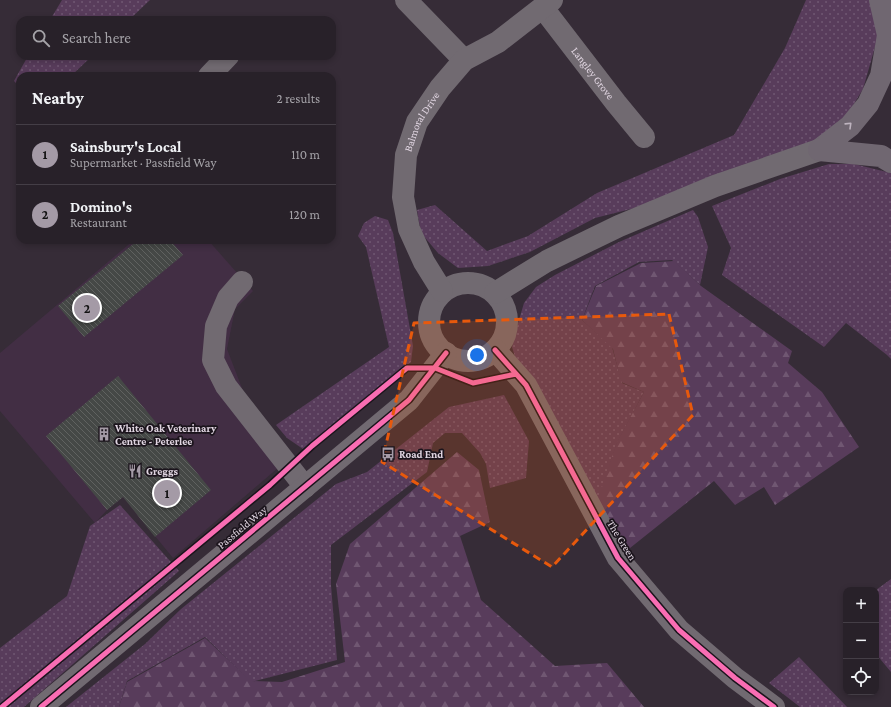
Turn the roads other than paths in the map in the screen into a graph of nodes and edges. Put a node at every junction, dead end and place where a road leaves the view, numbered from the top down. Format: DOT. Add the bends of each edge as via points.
graph roads {
  1 [pos="406,0"];
  2 [pos="880,0"];
  3 [pos="547,4"];
  4 [pos="224,60"];
  5 [pos="464,60"];
  6 [pos="213,72"];
  7 [pos="644,137"];
  8 [pos="819,150"];
  9 [pos="891,162"];
  10 [pos="242,282"];
  11 [pos="442,291"];
  12 [pos="495,293"];
  13 [pos="495,350"];
  14 [pos="446,353"];
  15 [pos="305,487"];
  16 [pos="41,707"];
  17 [pos="774,707"];
  1 -- 5 [label="street"];
  8 -- 2 [label="highway, one-way" via="850,126 868,104 881,76 888,35"];
  3 -- 5 [label="street, Balmoral Drive" via="498,42"];
  3 -- 7 [label="street, Langley Grove" via="616,103"];
  4 -- 6 [label="street"];
  5 -- 11 [label="street, Balmoral Drive" via="440,88 417,122 406,155 402,197 409,229 424,262"];
  8 -- 9 [label="highway" via="881,156"];
  8 -- 12 [label="street" via="715,186 619,226 547,262"];
  10 -- 15 [label="street" via="228,298 216,326 213,360 226,386"];
  11 -- 12 [label="street" via="454,285 471,282 484,285"];
  11 -- 14 [label="street" via="431,308 429,327 438,348"];
  12 -- 13 [label="street" via="503,303 507,316 503,340"];
  13 -- 14 [label="street" via="484,358 471,361"];
  13 -- 17 [label="street, The Green" via="526,386 618,558 680,630 735,678"];
  14 -- 15 [label="street, Passfield Way" via="409,400"];
  15 -- 16 [label="street, Passfield Way"];
}
